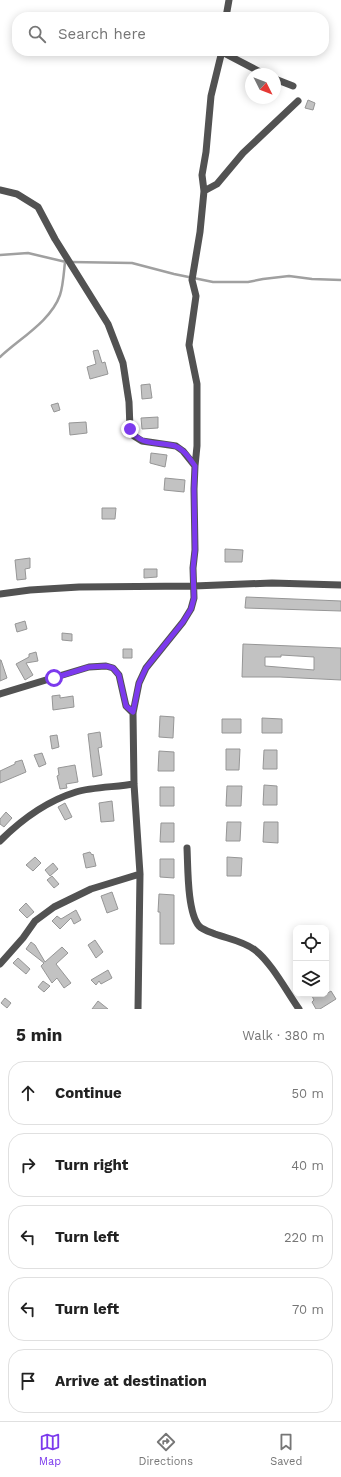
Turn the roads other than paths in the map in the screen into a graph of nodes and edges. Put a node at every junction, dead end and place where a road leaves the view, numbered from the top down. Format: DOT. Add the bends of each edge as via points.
graph roads {
  1 [pos="229,0"];
  2 [pos="227,12"];
  3 [pos="221,56"];
  4 [pos="231,56"];
  5 [pos="253,68"];
  6 [pos="281,81"];
  7 [pos="293,86"];
  8 [pos="298,101"];
  9 [pos="0,190"];
  10 [pos="204,191"];
  11 [pos="195,466"];
  12 [pos="341,585"];
  13 [pos="194,586"];
  14 [pos="0,594"];
  15 [pos="0,694"];
  16 [pos="133,712"];
  17 [pos="134,784"];
  18 [pos="0,841"];
  19 [pos="187,848"];
  20 [pos="140,874"];
  21 [pos="0,964"];
  22 [pos="138,1009"];
  23 [pos="298,1009"];
  1 -- 2 [label="street"];
  3 -- 10 [label="street" via="211,96 202,175"];
  4 -- 5 [label="street"];
  6 -- 7 [label="street"];
  8 -- 10 [label="street" via="243,153 217,184"];
  9 -- 11 [label="street" via="17,194 38,207 108,324 123,363 130,429 134,436 142,441 176,446"];
  10 -- 11 [label="street" via="192,280 196,296 190,346 197,384"];
  11 -- 13 [label="street"];
  12 -- 13 [label="street" via="272,583"];
  13 -- 14 [label="street" via="79,587"];
  13 -- 16 [label="street" via="191,609 146,668 139,683"];
  15 -- 16 [label="street" via="89,667 106,666 113,668 119,675 126,706"];
  16 -- 17 [label="street"];
  17 -- 18 [label="street" via="77,792 58,799 14,827"];
  17 -- 20 [label="street"];
  19 -- 23 [label="street" via="194,917 200,926 255,950 267,962"];
  20 -- 21 [label="street" via="91,890 54,907 35,921"];
  20 -- 22 [label="street"];
}
